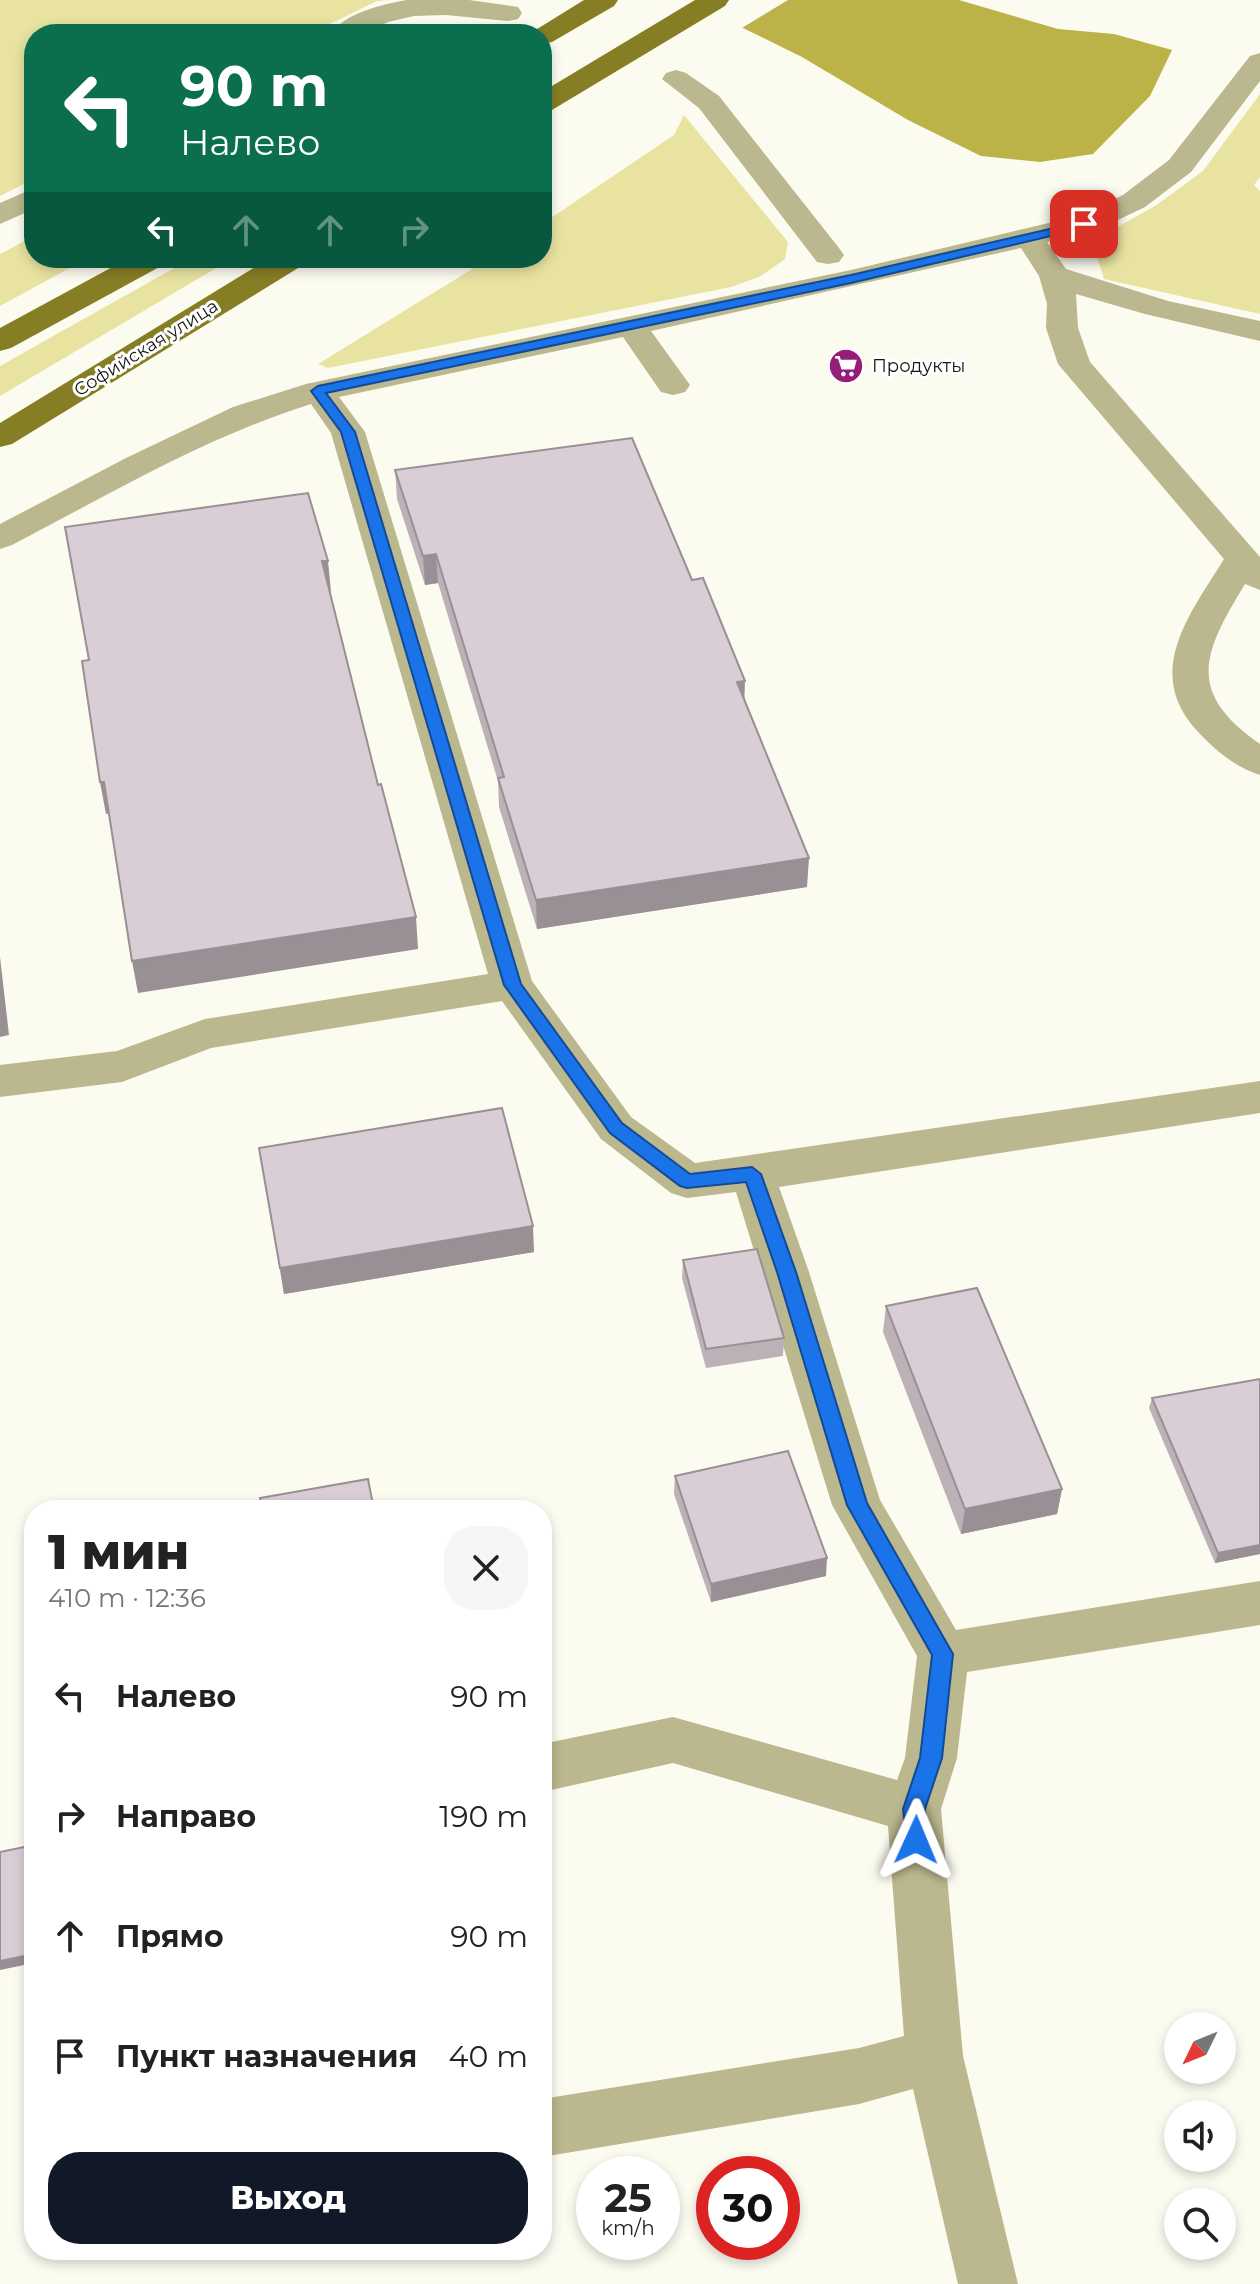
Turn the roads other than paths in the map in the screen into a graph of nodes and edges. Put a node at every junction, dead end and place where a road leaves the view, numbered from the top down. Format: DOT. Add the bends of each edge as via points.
graph roads {
  1 [pos="604,0"];
  2 [pos="715,0"];
  3 [pos="508,13"];
  4 [pos="363,24"];
  5 [pos="552,30"];
  6 [pos="1260,62"];
  7 [pos="676,79"];
  8 [pos="552,98"];
  9 [pos="24,202"];
  10 [pos="0,215"];
  11 [pos="1030,239"];
  12 [pos="828,255"];
  13 [pos="134,268"];
  14 [pos="276,268"];
  15 [pos="1055,276"];
  16 [pos="632,326"];
  17 [pos="1260,331"];
  18 [pos="0,341"];
  19 [pos="673,385"];
  20 [pos="318,391"];
  21 [pos="0,437"];
  22 [pos="0,538"];
  23 [pos="1251,569"];
  24 [pos="1260,762"];
  25 [pos="512,985"];
  26 [pos="0,1081"];
  27 [pos="1260,1097"];
  28 [pos="752,1174"];
  29 [pos="1260,1603"];
  30 [pos="943,1654"];
  31 [pos="552,1766"];
  32 [pos="914,1809"];
  33 [pos="934,2056"];
  34 [pos="552,2126"];
  35 [pos="988,2284"];
  1 -- 5 [label="main road"];
  2 -- 8 [label="main road"];
  3 -- 4 [label="street" via="412,7"];
  6 -- 11 [label="street" via="1180,166 1161,182 1084,224"];
  7 -- 12 [label="street" via="709,102"];
  9 -- 10 [label="street"];
  11 -- 15 [label="street"];
  11 -- 16 [label="street"];
  13 -- 18 [label="main road"];
  14 -- 21 [label="main road, Софийская улица"];
  15 -- 17 [label="street" via="1105,295"];
  15 -- 23 [label="street" via="1063,304 1062,328 1074,364"];
  16 -- 19 [label="street"];
  16 -- 20 [label="street"];
  20 -- 22 [label="street" via="231,420"];
  20 -- 25 [label="street" via="348,432"];
  23 -- 24 [label="street" via="1207,616 1188,663 1193,703 1227,742"];
  25 -- 26 [label="street" via="205,1034 122,1066"];
  25 -- 28 [label="street" via="616,1128 687,1181"];
  27 -- 28 [label="street"];
  28 -- 30 [label="street" via="857,1505"];
  29 -- 30 [label="street"];
  30 -- 32 [label="street" via="931,1758"];
  31 -- 32 [label="street" via="673,1740"];
  32 -- 33 [label="street"];
  33 -- 34 [label="street" via="859,2076"];
  33 -- 35 [label="street"];
}
